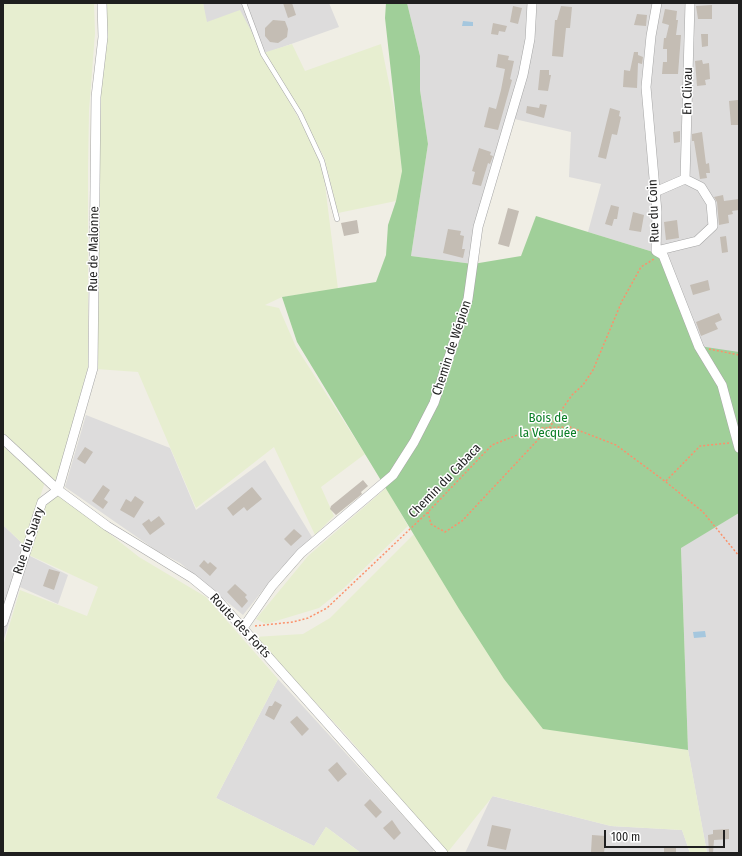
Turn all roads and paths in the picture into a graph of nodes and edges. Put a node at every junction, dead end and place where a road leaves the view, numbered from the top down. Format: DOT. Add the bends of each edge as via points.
graph roads {
  1 [pos="102,3"];
  2 [pos="244,3"];
  3 [pos="657,3"];
  4 [pos="690,3"];
  5 [pos="534,5"];
  6 [pos="685,179"];
  7 [pos="655,192"];
  8 [pos="337,220"];
  9 [pos="659,253"];
  10 [pos="699,347"];
  11 [pos="739,355"];
  12 [pos="549,428"];
  13 [pos="3,439"];
  14 [pos="738,445"];
  15 [pos="666,482"];
  16 [pos="58,490"];
  17 [pos="428,512"];
  18 [pos="739,556"];
  19 [pos="3,622"];
  20 [pos="243,628"];
  21 [pos="443,853"];
  1 -- 16 [label="street, Rue de Malonne" via="103,37 96,97 93,368"];
  2 -- 8 [label="lane" via="263,54 300,114 322,162"];
  3 -- 7 [label="street, Rue du Coin" via="646,87"];
  4 -- 6 [label="street, En Clivau"];
  5 -- 20 [label="street, Chemin de Wépion" via="523,75 478,228 468,299 434,403 393,475 301,553 272,586"];
  6 -- 7 [label="street"];
  6 -- 9 [label="street" via="701,187 711,203 713,226 697,241"];
  7 -- 9 [label="street, Rue du Coin"];
  9 -- 10 [label="street, Rue du Coin"];
  9 -- 12 [label="path" via="641,267 622,301 593,370 583,385 572,394"];
  10 -- 11 [label="path"];
  10 -- 14 [label="street, Rue du Coin" via="722,385"];
  12 -- 15 [label="path, Chemin du Cabaca" via="570,427 616,445"];
  12 -- 17 [label="path, Chemin du Cabaca" via="535,428 492,445"];
  12 -- 17 [label="path" via="462,521 446,532 431,524"];
  13 -- 16 [label="street, Route des Forts"];
  14 -- 15 [label="path" via="700,446"];
  15 -- 18 [label="path, Chemin du Cabaca" via="704,512"];
  16 -- 19 [label="street, Rue du Suary" via="42,502"];
  16 -- 20 [label="street, Route des Forts" via="107,526 192,578 214,596"];
  17 -- 20 [label="path, Chemin du Cabaca" via="327,608 308,618 293,622"];
  20 -- 21 [label="street, Route des Forts"];
}
